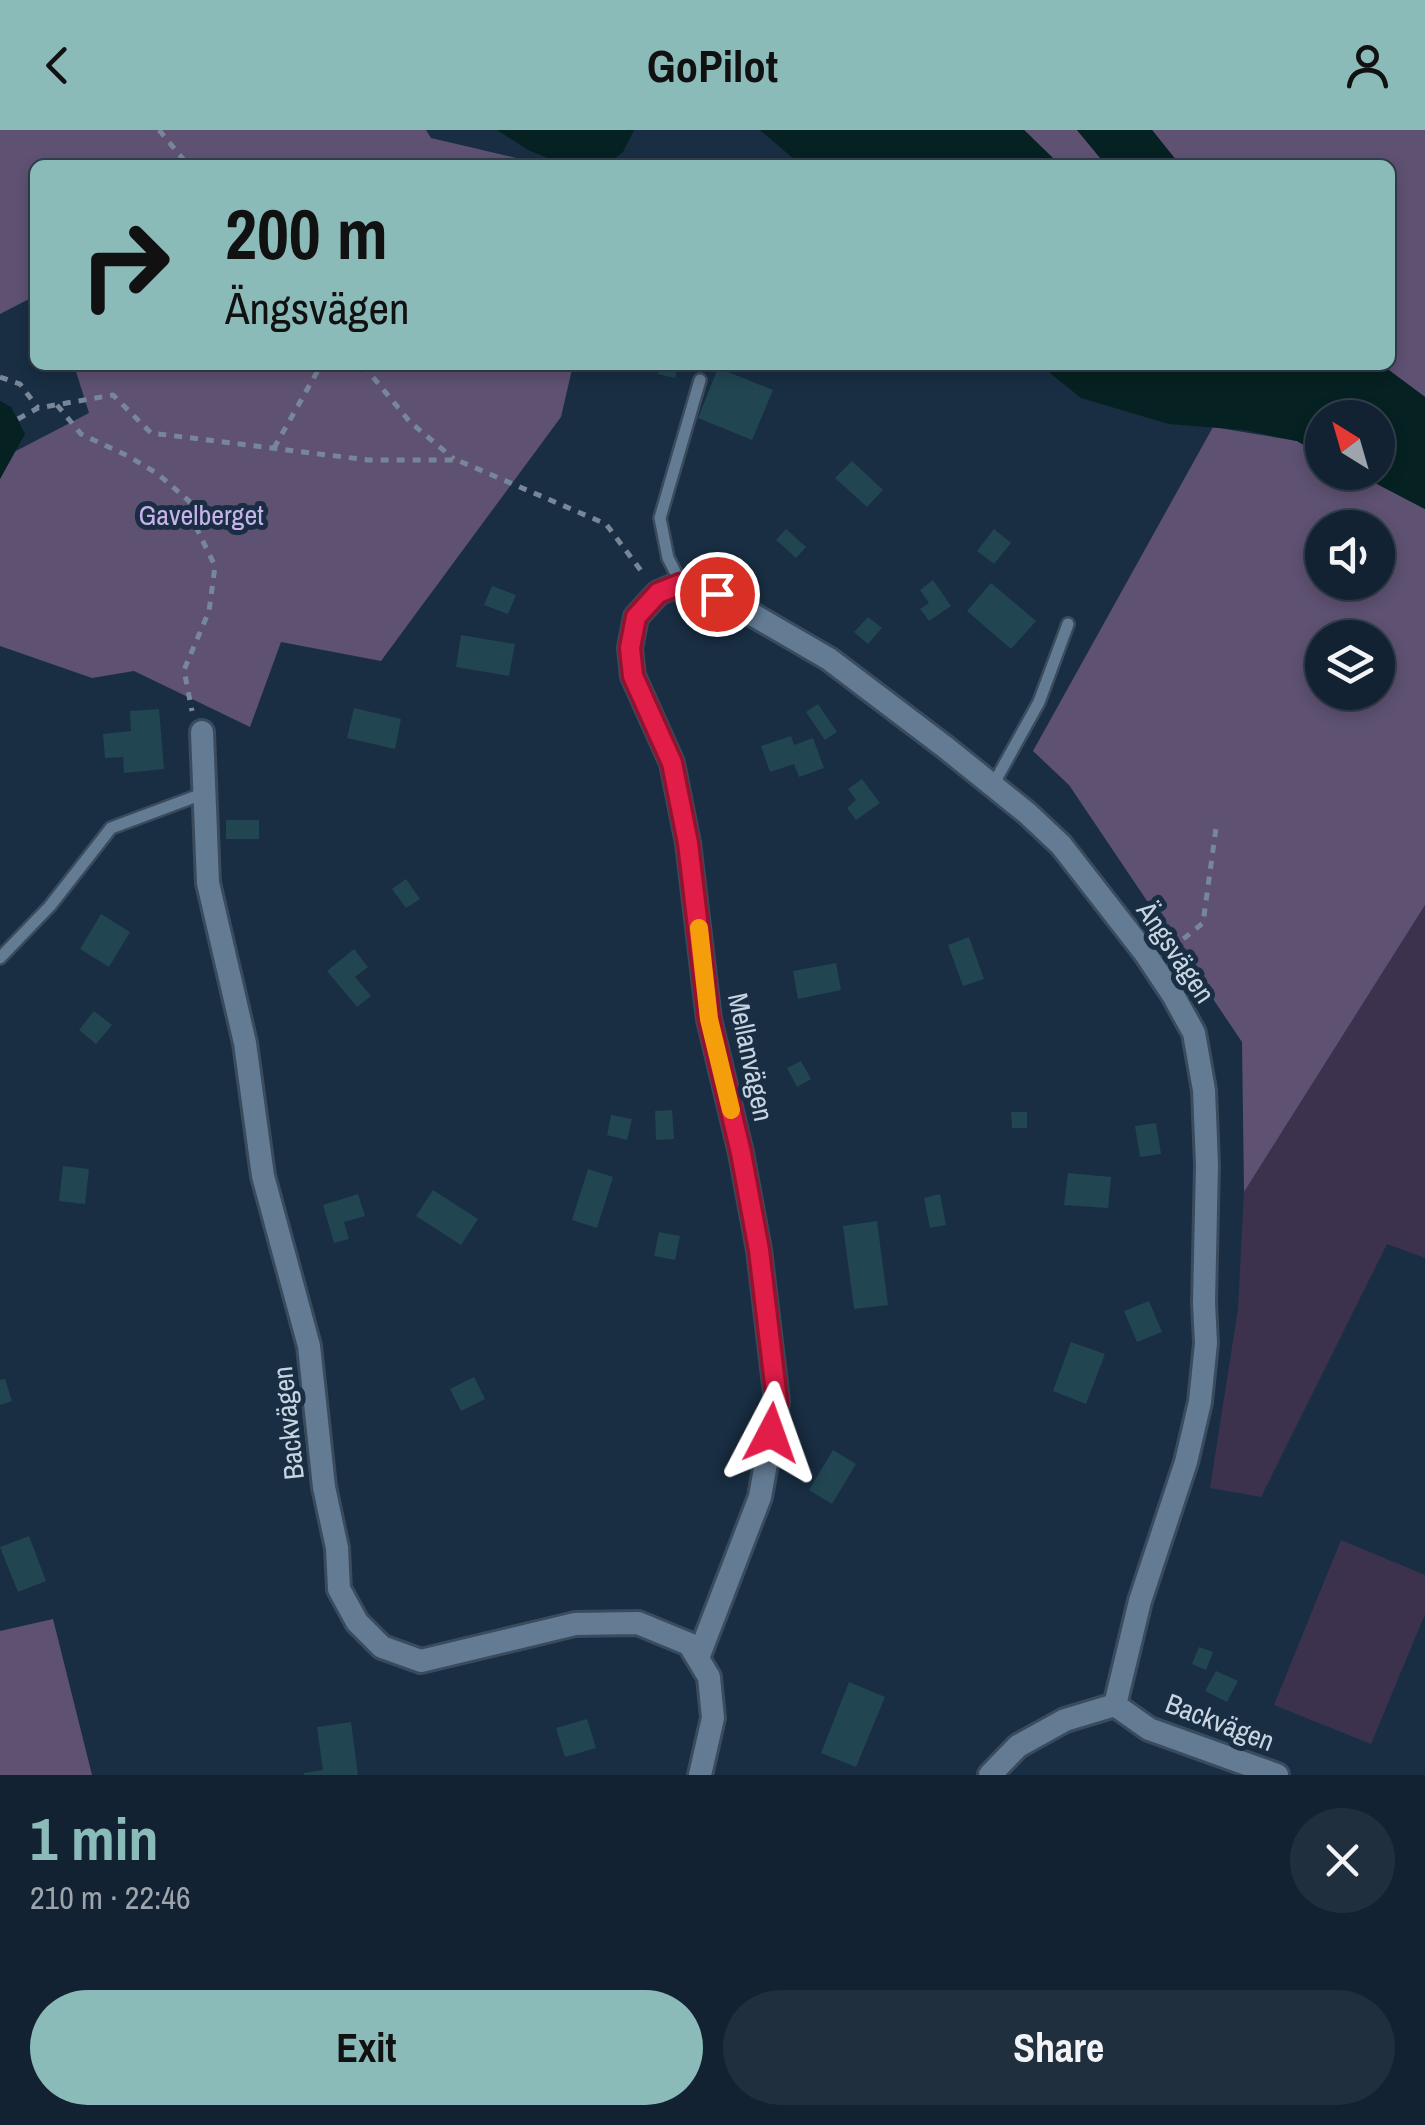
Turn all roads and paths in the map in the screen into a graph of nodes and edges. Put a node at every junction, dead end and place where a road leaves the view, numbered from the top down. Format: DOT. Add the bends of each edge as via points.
graph roads {
  1 [pos="158,130"];
  2 [pos="184,160"];
  3 [pos="318,370"];
  4 [pos="367,370"];
  5 [pos="0,377"];
  6 [pos="700,380"];
  7 [pos="57,404"];
  8 [pos="38,408"];
  9 [pos="18,419"];
  10 [pos="274,448"];
  11 [pos="456,460"];
  12 [pos="681,584"];
  13 [pos="658,593"];
  14 [pos="1068,624"];
  15 [pos="198,726"];
  16 [pos="993,785"];
  17 [pos="205,794"];
  18 [pos="1216,828"];
  19 [pos="0,958"];
  20 [pos="1152,964"];
  21 [pos="698,1658"];
  22 [pos="1115,1705"];
  23 [pos="700,1775"];
  24 [pos="990,1775"];
  25 [pos="1277,1775"];
  1 -- 2 [label="path"];
  3 -- 10 [label="path"];
  4 -- 11 [label="path" via="410,422"];
  5 -- 8 [label="path" via="20,384"];
  6 -- 12 [label="lane" via="660,518"];
  7 -- 8 [label="path"];
  7 -- 10 [label="path" via="112,395 151,433"];
  7 -- 15 [label="path" via="81,434 158,474 189,502 215,566 209,612 184,670"];
  8 -- 9 [label="path"];
  10 -- 11 [label="path" via="368,460"];
  11 -- 13 [label="path" via="606,524"];
  12 -- 13 [label="street"];
  12 -- 16 [label="street, Ängsvägen" via="717,594 828,659"];
  13 -- 21 [label="street, Mellanvägen" via="636,617 633,676 672,763 688,843 709,1019 759,1250 777,1401 760,1497"];
  14 -- 16 [label="lane" via="1038,702"];
  15 -- 17 [label="street, Backvägen"];
  16 -- 20 [label="street, Ängsvägen" via="1060,845"];
  17 -- 19 [label="lane" via="111,828"];
  17 -- 21 [label="street, Backvägen" via="208,883 244,1043 263,1176 309,1346 339,1589 356,1622 382,1647 422,1661 574,1624 638,1622 689,1644"];
  18 -- 20 [label="path" via="1203,923"];
  20 -- 22 [label="street, Ängsvägen" via="1194,1034 1204,1090 1206,1343 1186,1462 1140,1600"];
  21 -- 23 [label="street" via="709,1677 713,1718"];
  22 -- 24 [label="street" via="1065,1720 1018,1746"];
  22 -- 25 [label="street, Backvägen" via="1149,1729"];
}
